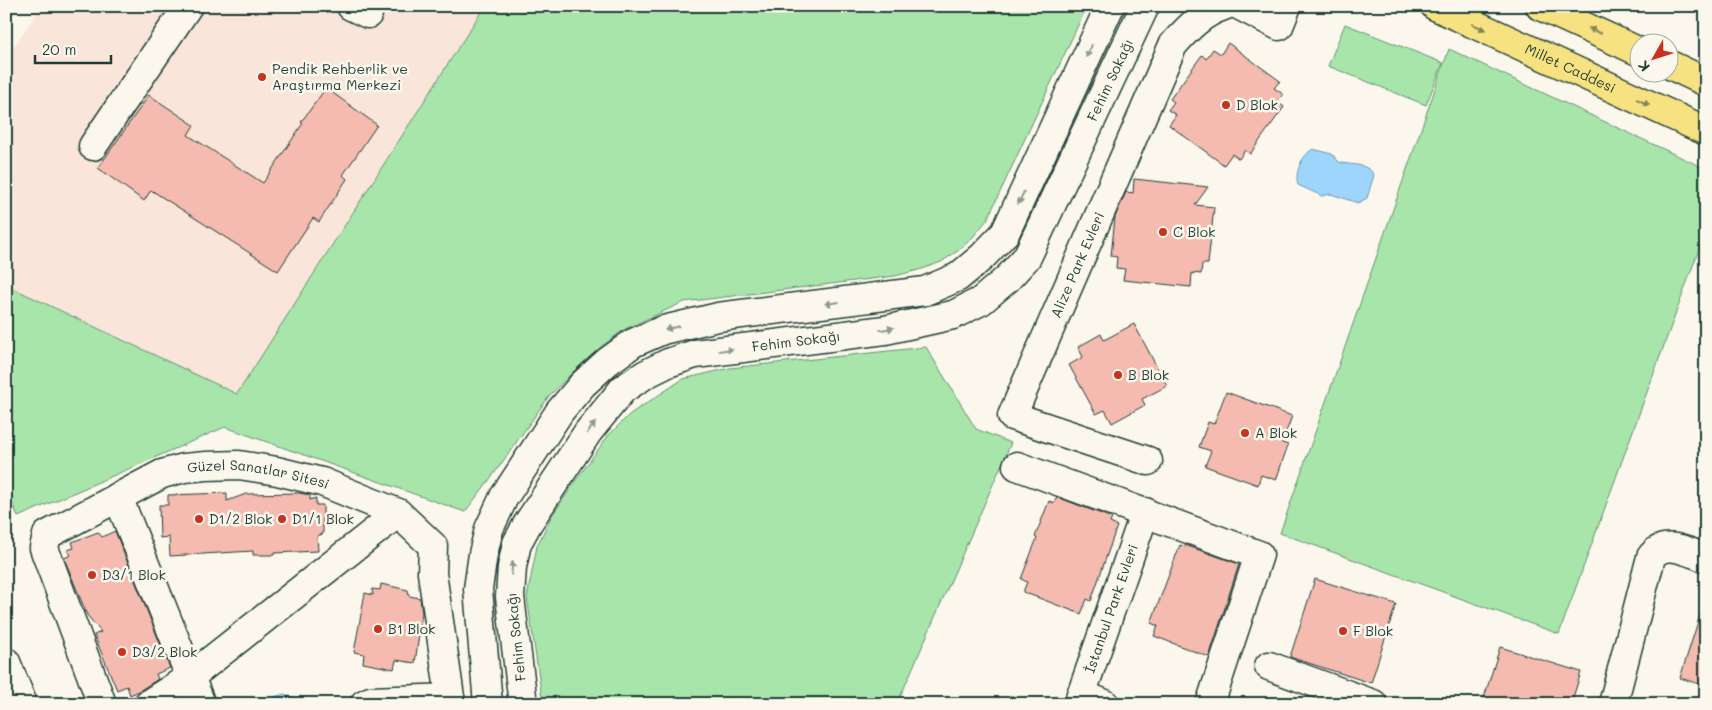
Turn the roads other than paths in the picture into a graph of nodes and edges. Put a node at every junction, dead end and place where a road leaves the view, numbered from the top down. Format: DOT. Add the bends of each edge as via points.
graph roads {
  1 [pos="188,6"];
  2 [pos="1110,6"];
  3 [pos="1146,6"];
  4 [pos="1224,6"];
  5 [pos="1240,6"];
  6 [pos="1287,6"];
  7 [pos="1435,6"];
  8 [pos="1540,6"];
  9 [pos="1630,47"];
  10 [pos="1680,70"];
  11 [pos="1706,82"];
  12 [pos="1706,131"];
  13 [pos="93,146"];
  14 [pos="1148,461"];
  15 [pos="1017,466"];
  16 [pos="118,497"];
  17 [pos="1145,512"];
  18 [pos="398,513"];
  19 [pos="1706,558"];
  20 [pos="6,662"];
  21 [pos="1269,666"];
  22 [pos="190,677"];
  23 [pos="451,701"];
  24 [pos="1088,701"];
  25 [pos="23,704"];
  26 [pos="102,704"];
  27 [pos="148,704"];
  28 [pos="201,704"];
  29 [pos="364,704"];
  30 [pos="488,704"];
  31 [pos="524,704"];
  32 [pos="1210,704"];
  33 [pos="1372,704"];
  34 [pos="1613,704"];
  1 -- 13 [label="street"];
  2 -- 30 [label="street, one-way" via="1005,234 958,277 925,291 718,317 663,330 632,344 583,384 560,411 504,497 489,529 478,589"];
  31 -- 3 [label="street, Fehim Sokağı, one-way" via="510,597 517,544 588,432 623,389 653,370 695,354 885,330 953,315 981,301 1027,257"];
  4 -- 14 [label="street, Alize Park Evleri" via="1192,23 1173,45 1012,416"];
  5 -- 6 [label="street" via="1279,26"];
  7 -- 12 [label="main road, Millet Caddesi, one-way"];
  9 -- 8 [label="main road, one-way"];
  10 -- 11 [label="main road"];
  15 -- 17 [label="street"];
  16 -- 18 [label="street, Güzel Sanatlar Sitesi" via="176,470 239,466 322,482"];
  16 -- 22 [label="street"];
  16 -- 26 [label="street, Güzel Sanatlar Sitesi" via="47,535 44,548"];
  17 -- 24 [label="street, İstanbul Park Evleri"];
  17 -- 32 [label="street" via="1259,556"];
  18 -- 22 [label="street"];
  18 -- 23 [label="street, Güzel Sanatlar Sitesi" via="433,546 432,573"];
  19 -- 34 [label="street" via="1671,547 1658,550 1651,557"];
  20 -- 25 [label="street"];
  21 -- 33 [label="street"];
  22 -- 27 [label="street"];
  22 -- 28 [label="street"];
  23 -- 29 [label="street" via="370,701"];
}
